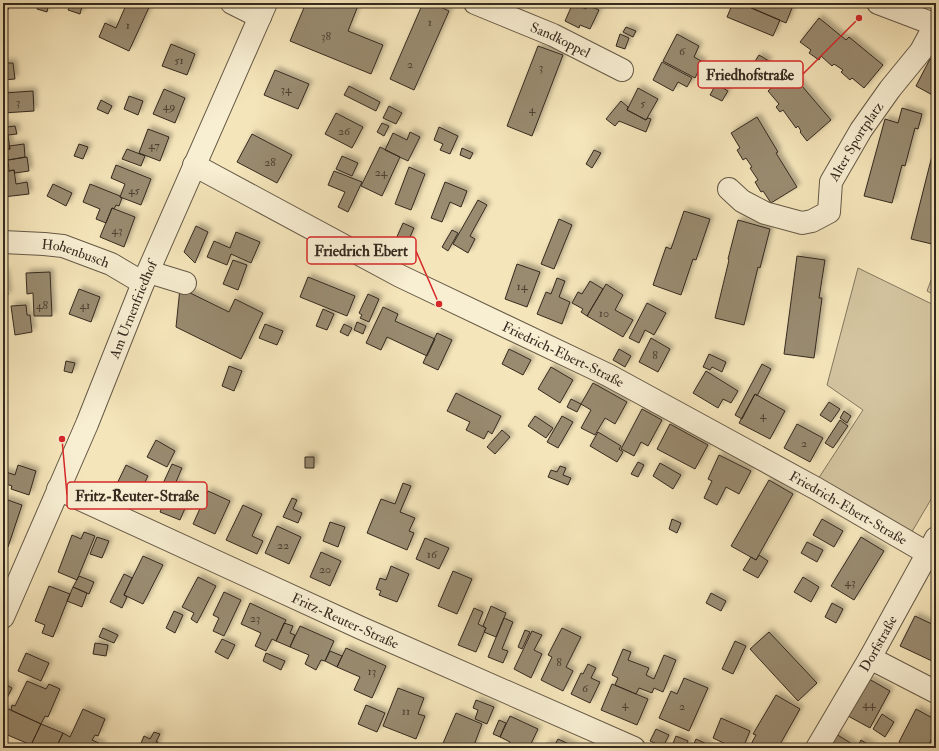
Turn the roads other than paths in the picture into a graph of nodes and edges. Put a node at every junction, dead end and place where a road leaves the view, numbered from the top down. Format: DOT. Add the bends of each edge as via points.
graph roads {
  1 [pos="232,3"];
  2 [pos="475,3"];
  3 [pos="878,3"];
  4 [pos="263,10"];
  5 [pos="935,25"];
  6 [pos="622,70"];
  7 [pos="194,165"];
  8 [pos="729,189"];
  9 [pos="3,242"];
  10 [pos="146,277"];
  11 [pos="185,283"];
  12 [pos="58,489"];
  13 [pos="932,546"];
  14 [pos="3,617"];
  15 [pos="870,658"];
  16 [pos="936,692"];
  17 [pos="634,748"];
  18 [pos="817,748"];
  1 -- 4 [label="street"];
  2 -- 6 [label="street, Sandkoppel" via="553,35"];
  3 -- 5 [label="street"];
  4 -- 7 [label="street, Am Urnenfriedhof"];
  5 -- 8 [label="street, Alter Sportplatz" via="921,51 861,130 831,182 829,212 802,223 765,213 742,201"];
  7 -- 10 [label="street, Am Urnenfriedhof"];
  7 -- 13 [label="street, Friedrich-Ebert-Straße" via="400,276 608,375 817,489"];
  9 -- 10 [label="street, Hohenbusch" via="63,246"];
  10 -- 11 [label="street, Hohenbusch"];
  10 -- 12 [label="street, Am Urnenfriedhof"];
  12 -- 14 [label="street, Am Urnenfriedhof"];
  12 -- 17 [label="street, Fritz-Reuter-Straße" via="361,628"];
  13 -- 15 [label="street, Dorfstraße"];
  15 -- 16 [label="street"];
  15 -- 18 [label="street, Dorfstraße"];
}
